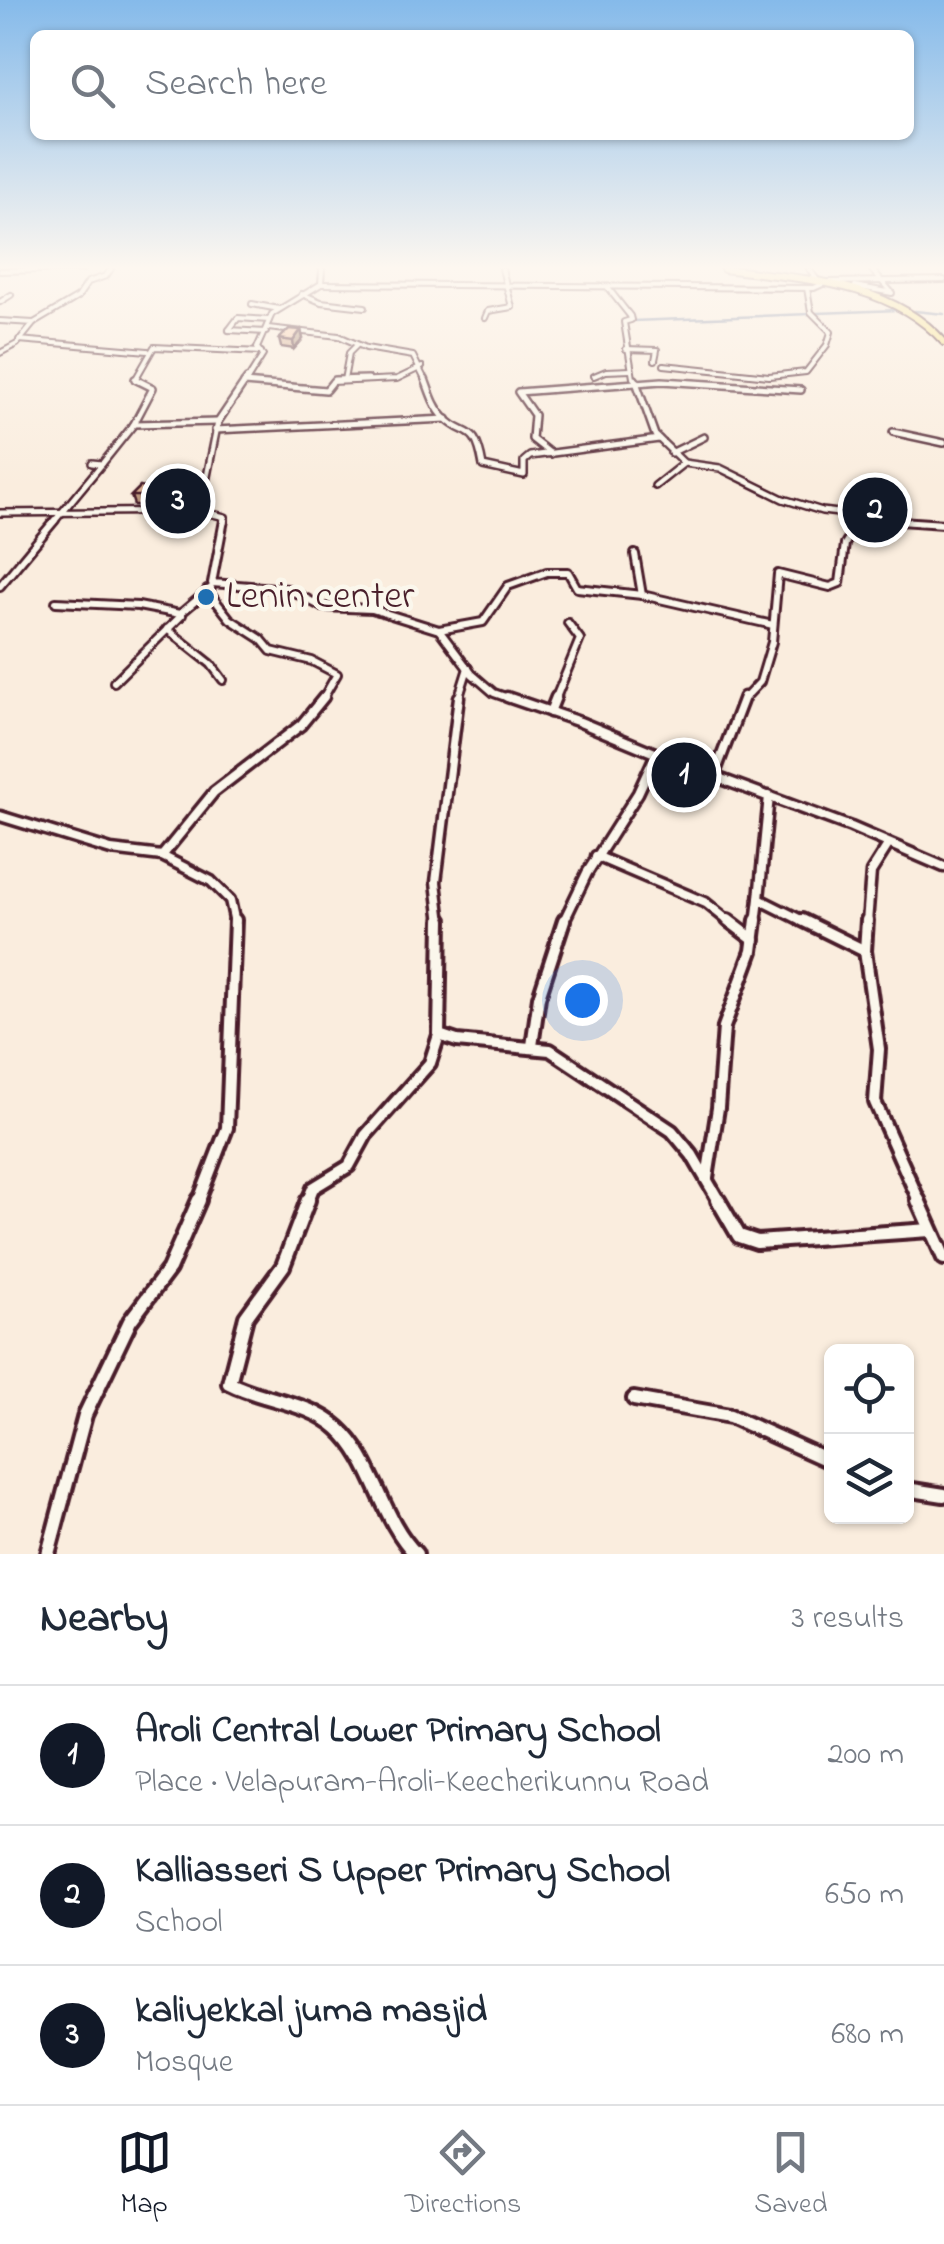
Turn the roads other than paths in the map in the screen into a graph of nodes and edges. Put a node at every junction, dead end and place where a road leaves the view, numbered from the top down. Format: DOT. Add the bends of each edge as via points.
graph roads {
  1 [pos="37,342"];
  2 [pos="261,342"];
  3 [pos="350,342"];
  4 [pos="625,342"];
  5 [pos="828,342"];
  6 [pos="357,345"];
  7 [pos="626,349"];
  8 [pos="148,351"];
  9 [pos="261,352"];
  10 [pos="654,360"];
  11 [pos="664,365"];
  12 [pos="422,367"];
  13 [pos="632,370"];
  14 [pos="594,376"];
  15 [pos="344,380"];
  16 [pos="639,382"];
  17 [pos="244,383"];
  18 [pos="801,390"];
  19 [pos="447,419"];
  20 [pos="134,424"];
  21 [pos="217,426"];
  22 [pos="893,432"];
  23 [pos="704,437"];
  24 [pos="659,440"];
  25 [pos="944,442"];
  26 [pos="671,453"];
  27 [pos="550,454"];
  28 [pos="92,463"];
  29 [pos="684,463"];
  30 [pos="102,464"];
  31 [pos="655,486"];
  32 [pos="67,511"];
  33 [pos="200,512"];
  34 [pos="0,513"];
  35 [pos="862,516"];
  36 [pos="944,524"];
  37 [pos="635,554"];
  38 [pos="0,586"];
  39 [pos="211,588"];
  40 [pos="642,595"];
  41 [pos="56,602"];
  42 [pos="184,613"];
  43 [pos="568,622"];
  44 [pos="773,624"];
  45 [pos="168,629"];
  46 [pos="439,630"];
  47 [pos="468,668"];
  48 [pos="223,680"];
  49 [pos="114,682"];
  50 [pos="550,712"];
  51 [pos="656,754"];
  52 [pos="714,776"];
  53 [pos="769,796"];
  54 [pos="0,816"];
  55 [pos="888,845"];
  56 [pos="162,856"];
  57 [pos="596,856"];
  58 [pos="944,867"];
  59 [pos="759,899"];
  60 [pos="754,940"];
  61 [pos="864,950"];
  62 [pos="439,1035"];
  63 [pos="532,1046"];
  64 [pos="706,1180"];
  65 [pos="930,1230"];
  66 [pos="944,1258"];
  67 [pos="634,1399"];
  68 [pos="824,1458"];
  69 [pos="914,1489"];
  70 [pos="944,1495"];
  71 [pos="48,1554"];
  72 [pos="416,1554"];
  1 -- 8 [label="street"];
  2 -- 9 [label="street"];
  3 -- 6 [label="street"];
  4 -- 7 [label="street"];
  5 -- 11 [label="street" via="806,372 769,376"];
  6 -- 12 [label="street" via="410,354"];
  6 -- 15 [label="street" via="348,353"];
  7 -- 10 [label="street" via="656,350"];
  7 -- 13 [label="street"];
  8 -- 9 [label="street" via="182,346"];
  8 -- 20 [label="street" via="136,383 152,388"];
  9 -- 17 [label="street"];
  12 -- 15 [label="street" via="398,378"];
  12 -- 19 [label="street"];
  13 -- 14 [label="street"];
  13 -- 16 [label="street"];
  15 -- 17 [label="street" via="326,390"];
  16 -- 18 [label="street"];
  16 -- 24 [label="street"];
  16 -- 27 [label="street" via="518,392 534,416 532,439"];
  17 -- 21 [label="street"];
  19 -- 21 [label="street"];
  19 -- 27 [label="street" via="469,430 483,466 524,475 526,458"];
  20 -- 21 [label="street"];
  20 -- 30 [label="street"];
  21 -- 33 [label="street"];
  22 -- 25 [label="street"];
  23 -- 26 [label="street"];
  24 -- 26 [label="street"];
  24 -- 27 [label="street"];
  26 -- 29 [label="street"];
  28 -- 30 [label="street"];
  29 -- 31 [label="street"];
  29 -- 35 [label="street" via="708,462 785,500"];
  30 -- 32 [label="street"];
  32 -- 33 [label="street"];
  32 -- 34 [label="street"];
  32 -- 38 [label="street"];
  33 -- 39 [label="street" via="225,517"];
  35 -- 36 [label="street"];
  35 -- 44 [label="street" via="845,544 840,584 778,574"];
  37 -- 40 [label="street"];
  39 -- 42 [label="street"];
  39 -- 46 [label="street" via="288,589 322,607 372,610"];
  39 -- 56 [label="street" via="230,618 270,652 337,674 308,723 218,787"];
  40 -- 44 [label="street"];
  40 -- 46 [label="street" via="578,588 568,572 547,572 508,586 479,626"];
  41 -- 42 [label="street"];
  42 -- 45 [label="street"];
  43 -- 50 [label="street" via="580,639"];
  44 -- 52 [label="street" via="760,682 747,692"];
  45 -- 48 [label="street"];
  45 -- 49 [label="street"];
  46 -- 47 [label="street"];
  47 -- 50 [label="street" via="494,694"];
  47 -- 62 [label="street" via="455,709 436,882 443,938"];
  50 -- 51 [label="street"];
  51 -- 52 [label="street"];
  51 -- 57 [label="street" via="648,780"];
  52 -- 53 [label="street"];
  53 -- 55 [label="street"];
  53 -- 59 [label="street"];
  54 -- 56 [label="street" via="111,850"];
  55 -- 58 [label="street"];
  55 -- 61 [label="street" via="871,872"];
  56 -- 71 [label="street" via="211,881 230,900 235,917 226,1128 184,1240 130,1321 85,1415"];
  57 -- 60 [label="street" via="706,903"];
  57 -- 63 [label="street" via="538,991"];
  59 -- 60 [label="street"];
  59 -- 61 [label="street"];
  60 -- 64 [label="street" via="724,1027"];
  61 -- 65 [label="street" via="878,1049 874,1102"];
  62 -- 63 [label="street"];
  62 -- 72 [label="street" via="430,1060 367,1133 350,1164 313,1188 283,1266 246,1317 229,1383 284,1400 336,1427 359,1455 397,1538"];
  63 -- 64 [label="street" via="570,1062 672,1131"];
  64 -- 65 [label="street" via="739,1236 758,1242"];
  65 -- 66 [label="street"];
  67 -- 68 [label="street" via="730,1416"];
  69 -- 70 [label="street"];
}
